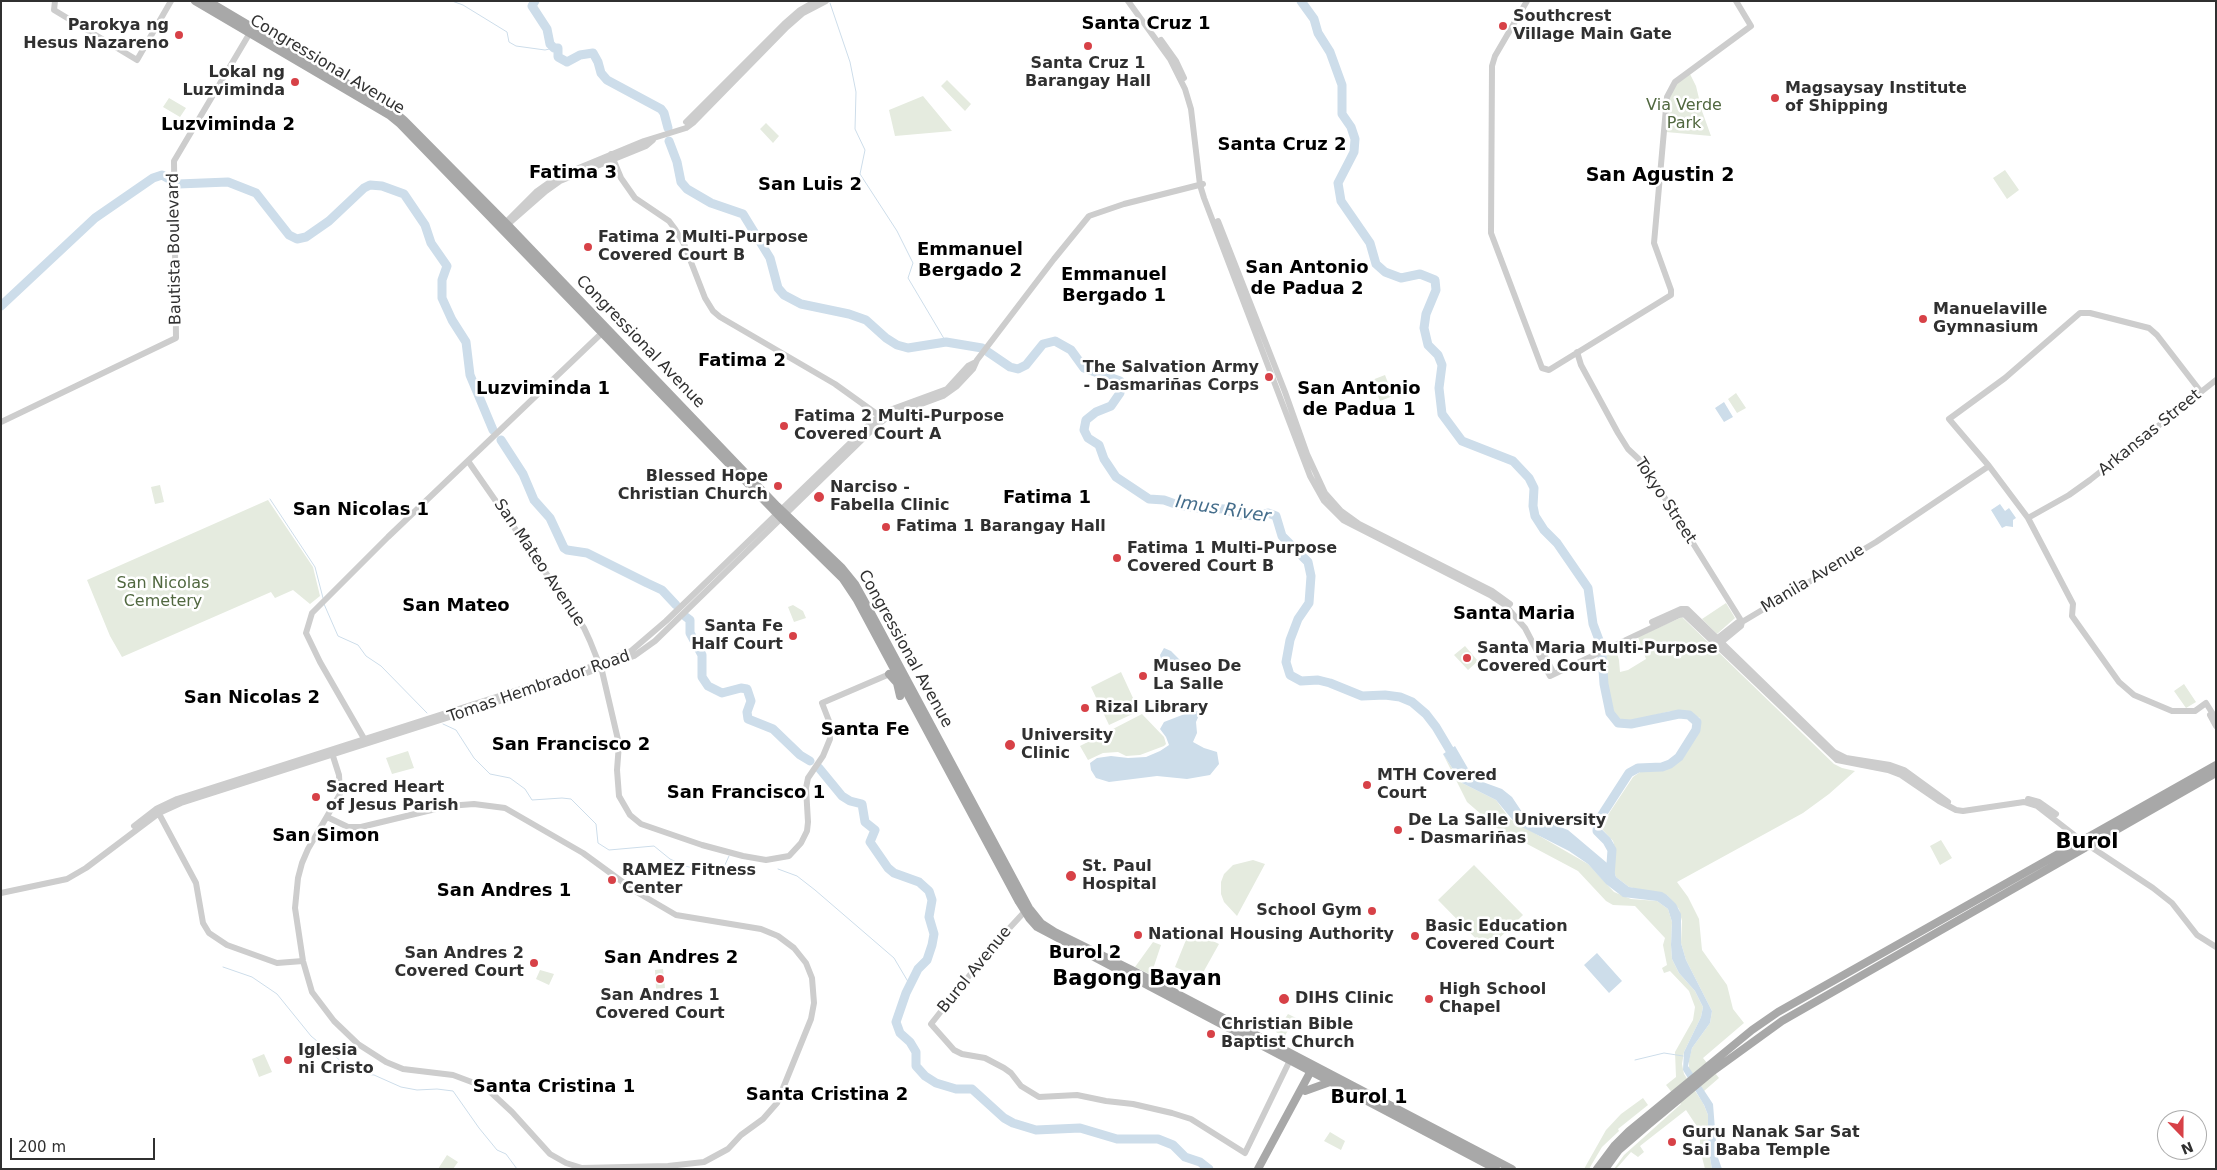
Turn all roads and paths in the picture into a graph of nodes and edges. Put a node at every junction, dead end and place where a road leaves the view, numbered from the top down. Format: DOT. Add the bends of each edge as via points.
graph roads {
  1 [pos="55,1"];
  2 [pos="171,1"];
  3 [pos="195,1"];
  4 [pos="208,1"];
  5 [pos="826,1"];
  6 [pos="1128,1"];
  7 [pos="1132,1"];
  8 [pos="1527,1"];
  9 [pos="1736,1"];
  10 [pos="817,3"];
  11 [pos="251,30"];
  12 [pos="612,157"];
  13 [pos="1202,185"];
  14 [pos="505,225"];
  15 [pos="605,330"];
  16 [pos="1577,352"];
  17 [pos="2216,380"];
  18 [pos="2200,392"];
  19 [pos="882,418"];
  20 [pos="1,422"];
  21 [pos="468,461"];
  22 [pos="1989,466"];
  23 [pos="781,513"];
  24 [pos="2028,518"];
  25 [pos="775,524"];
  26 [pos="791,527"];
  27 [pos="1742,622"];
  28 [pos="1718,642"];
  29 [pos="600,666"];
  30 [pos="894,671"];
  31 [pos="903,694"];
  32 [pos="2205,705"];
  33 [pos="2216,719"];
  34 [pos="2216,726"];
  35 [pos="366,742"];
  36 [pos="332,752"];
  37 [pos="2216,765"];
  38 [pos="2216,773"];
  39 [pos="157,811"];
  40 [pos="327,818"];
  41 [pos="2086,841"];
  42 [pos="1,893"];
  43 [pos="1026,910"];
  44 [pos="2216,947"];
  45 [pos="303,961"];
  46 [pos="1291,1058"];
  47 [pos="1314,1069"];
  48 [pos="1330,1082"];
  49 [pos="1305,1091"];
  50 [pos="1676,1098"];
  51 [pos="1291,1110"];
  52 [pos="1258,1169"];
  53 [pos="1496,1169"];
  54 [pos="1512,1169"];
  55 [pos="1597,1169"];
  56 [pos="1605,1169"];
  1 -- 2 [label="street" via="54,10 136,60"];
  3 -- 11 [label="main road, Congressional Avenue"];
  4 -- 11 [label="main road, Congressional Avenue"];
  5 -- 10 [label="street"];
  6 -- 13 [label="street" via="1170,59 1185,89"];
  7 -- 13 [label="street" via="1176,61 1188,87 1195,108"];
  8 -- 16 [label="street" via="1492,66 1490,233 1542,368 1551,369"];
  9 -- 16 [label="street" via="1751,26 1675,82 1667,97 1654,243 1671,295"];
  10 -- 12 [label="street" via="787,27 694,122"];
  11 -- 14 [label="main road, Congressional Avenue" via="397,114"];
  11 -- 20 [label="street, Bautista Boulevard" via="174,161 176,338"];
  12 -- 14 [label="street" via="549,182"];
  12 -- 19 [label="street" via="620,178 634,198 669,221 675,229 713,311 835,384"];
  13 -- 19 [label="street, Tomas Hembrador Road" via="1089,216 973,369 949,393"];
  13 -- 28 [label="street" via="1307,469 1321,496 1349,524 1505,604 1526,628 1552,675 1614,646 1632,633 1680,609 1690,611"];
  14 -- 15 [label="main road, Congressional Avenue"];
  15 -- 21 [label="street"];
  15 -- 23 [label="main road, Congressional Avenue"];
  16 -- 27 [label="street, Tokyo Street" via="1618,433 1628,449 1643,463"];
  17 -- 18 [label="street, Arkansas Street"];
  18 -- 22 [label="street" via="2149,328 2080,313 2005,378 1949,419"];
  18 -- 24 [label="street, Arkansas Street" via="2084,485"];
  19 -- 23 [label="street, Tomas Hembrador Road"];
  21 -- 29 [label="street, San Mateo Avenue" via="584,628"];
  21 -- 35 [label="street" via="318,606 308,620 306,633"];
  22 -- 24 [label="street"];
  22 -- 27 [label="street, Manila Avenue"];
  23 -- 25 [label="street, Tomas Hembrador Road"];
  23 -- 26 [label="main road, Congressional Avenue"];
  23 -- 29 [label="street, Tomas Hembrador Road" via="647,640"];
  23 -- 30 [label="main road, Congressional Avenue" via="851,578"];
  24 -- 32 [label="street" via="2073,604 2072,616 2119,682 2134,695 2172,711 2190,712"];
  25 -- 26 [label="main road" via="779,522"];
  25 -- 29 [label="street, Tomas Hembrador Road" via="655,641 634,656"];
  26 -- 30 [label="main road, Congressional Avenue" via="849,586"];
  27 -- 28 [label="street, Manila Avenue" via="1738,622"];
  28 -- 41 [label="street" via="1840,755 1904,770 1957,807 2033,799 2045,805"];
  29 -- 30 [label="street, San Mateo Avenue" via="619,744 618,796 630,815 641,824 702,845 766,860 789,856 807,832 808,778 830,736 829,721 822,703"];
  29 -- 35 [label="street, Tomas Hembrador Road"];
  30 -- 31 [label="main road, Congressional Avenue"];
  30 -- 31 [label="main road"];
  30 -- 43 [label="main road, Congressional Avenue" via="974,801"];
  31 -- 43 [label="main road, Congressional Avenue"];
  32 -- 33 [label="street"];
  32 -- 34 [label="street"];
  35 -- 36 [label="street, Tomas Hembrador Road"];
  36 -- 39 [label="street, Tomas Hembrador Road" via="192,794"];
  36 -- 40 [label="street" via="340,789"];
  37 -- 41 [label="main road"];
  38 -- 41 [label="main road"];
  39 -- 42 [label="street, Tomas Hembrador Road" via="82,869 60,881"];
  39 -- 45 [label="street" via="196,883 203,923 209,934 226,945 277,963"];
  40 -- 45 [label="street" via="308,849 298,878 295,908"];
  40 -- 45 [label="street" via="348,827 361,827 448,806 474,804 505,808 583,853 635,891 676,915 761,929 778,936 794,948 809,971 814,988 813,1009 777,1103 728,1149 704,1162 691,1164 582,1168 566,1164 550,1154 485,1087 453,1075 402,1069 358,1044 319,1003"];
  41 -- 44 [label="street" via="2153,888 2172,904 2197,934"];
  41 -- 50 [label="main road" via="1782,1021 1711,1069"];
  43 -- 46 [label="main road, Congressional Avenue" via="1050,930"];
  43 -- 46 [label="street, Burol Avenue" via="931,1024 954,1050 985,1058 1004,1068 1021,1086 1039,1097 1077,1095 1167,1112 1191,1119 1245,1153"];
  46 -- 47 [label="main road, Congressional Avenue"];
  47 -- 48 [label="main road, Congressional Avenue"];
  47 -- 49 [label="main road"];
  47 -- 51 [label="main road"];
  47 -- 54 [label="main road, Congressional Avenue"];
  48 -- 49 [label="main road"];
  48 -- 53 [label="main road, Congressional Avenue"];
  49 -- 51 [label="main road"];
  50 -- 55 [label="main road" via="1614,1145"];
  50 -- 56 [label="main road" via="1626,1144"];
  51 -- 52 [label="main road"];
}
